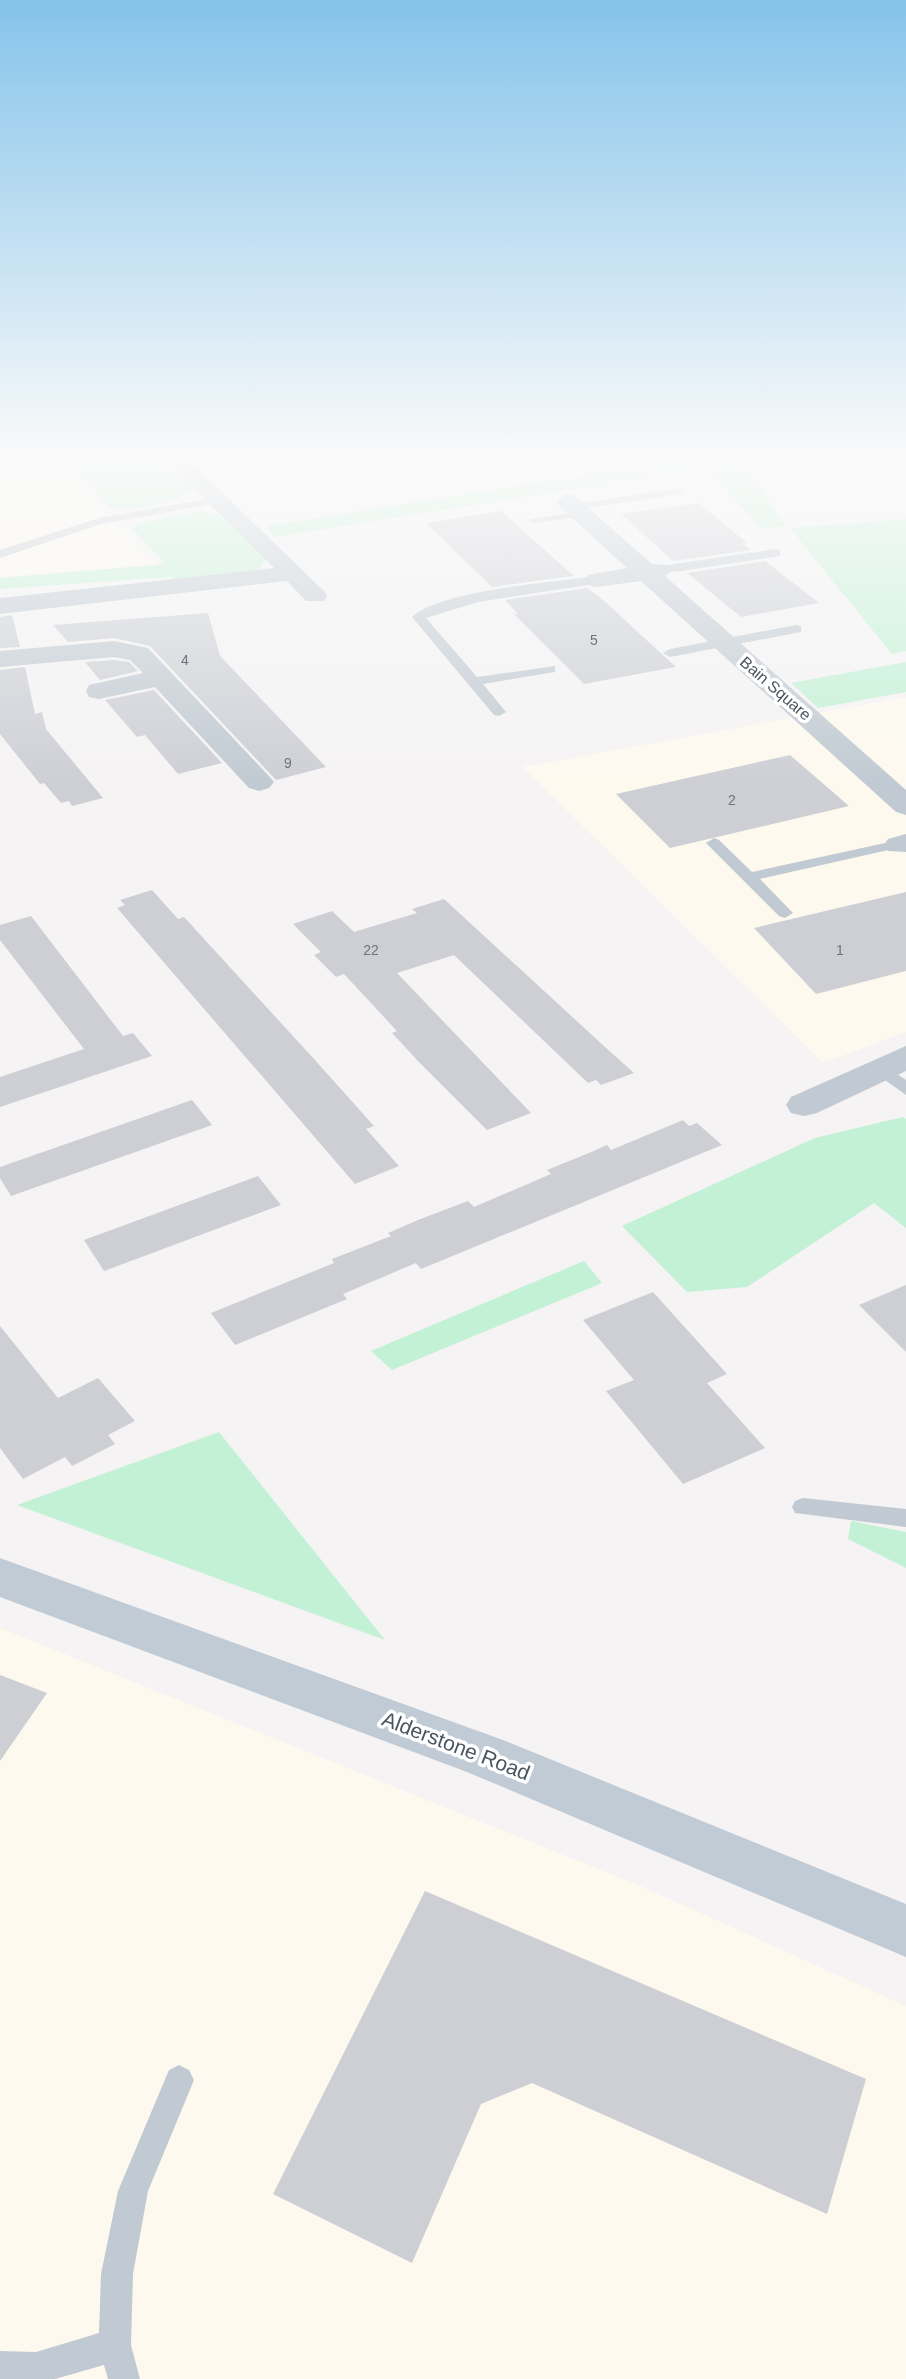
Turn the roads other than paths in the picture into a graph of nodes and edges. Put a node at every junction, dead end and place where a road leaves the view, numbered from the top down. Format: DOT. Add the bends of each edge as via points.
graph roads {
  1 [pos="283,563"];
  2 [pos="634,563"];
  3 [pos="708,563"];
  4 [pos="674,568"];
  5 [pos="644,572"];
  6 [pos="293,573"];
  7 [pos="597,580"];
  8 [pos="315,596"];
  9 [pos="0,606"];
  10 [pos="796,629"];
  11 [pos="725,642"];
  12 [pos="670,653"];
  13 [pos="0,659"];
  14 [pos="550,669"];
  15 [pos="163,677"];
  16 [pos="473,682"];
  17 [pos="99,691"];
  18 [pos="499,712"];
  19 [pos="259,782"];
  20 [pos="906,806"];
  21 [pos="714,843"];
  22 [pos="902,844"];
  23 [pos="748,877"];
  24 [pos="785,913"];
  25 [pos="897,1071"];
  26 [pos="804,1105"];
  27 [pos="803,1507"];
  28 [pos="906,1518"];
  29 [pos="0,1577"];
  30 [pos="906,1931"];
  31 [pos="180,2080"];
  32 [pos="116,2345"];
  33 [pos="0,2367"];
  34 [pos="124,2379"];
  1 -- 6 [label="street"];
  2 -- 5 [label="street, Bain Square"];
  3 -- 4 [label="lane"];
  4 -- 5 [label="street"];
  5 -- 7 [label="street"];
  5 -- 11 [label="street, Bain Square"];
  6 -- 8 [label="street"];
  6 -- 9 [label="street"];
  7 -- 16 [label="lane" via="469,601 418,617"];
  10 -- 11 [label="lane"];
  11 -- 12 [label="lane"];
  11 -- 20 [label="street, Bain Square"];
  13 -- 15 [label="street" via="114,649 139,654"];
  14 -- 16 [label="lane"];
  15 -- 17 [label="street"];
  15 -- 19 [label="street"];
  16 -- 18 [label="lane"];
  21 -- 23 [label="lane"];
  22 -- 23 [label="lane"];
  23 -- 24 [label="lane"];
  25 -- 26 [label="street"];
  27 -- 28 [label="lane"];
  29 -- 30 [label="street, Alderstone Road" via="485,1756"];
  31 -- 32 [label="lane" via="133,2191 117,2274"];
  32 -- 33 [label="lane" via="36,2368"];
  32 -- 34 [label="lane"];
}
